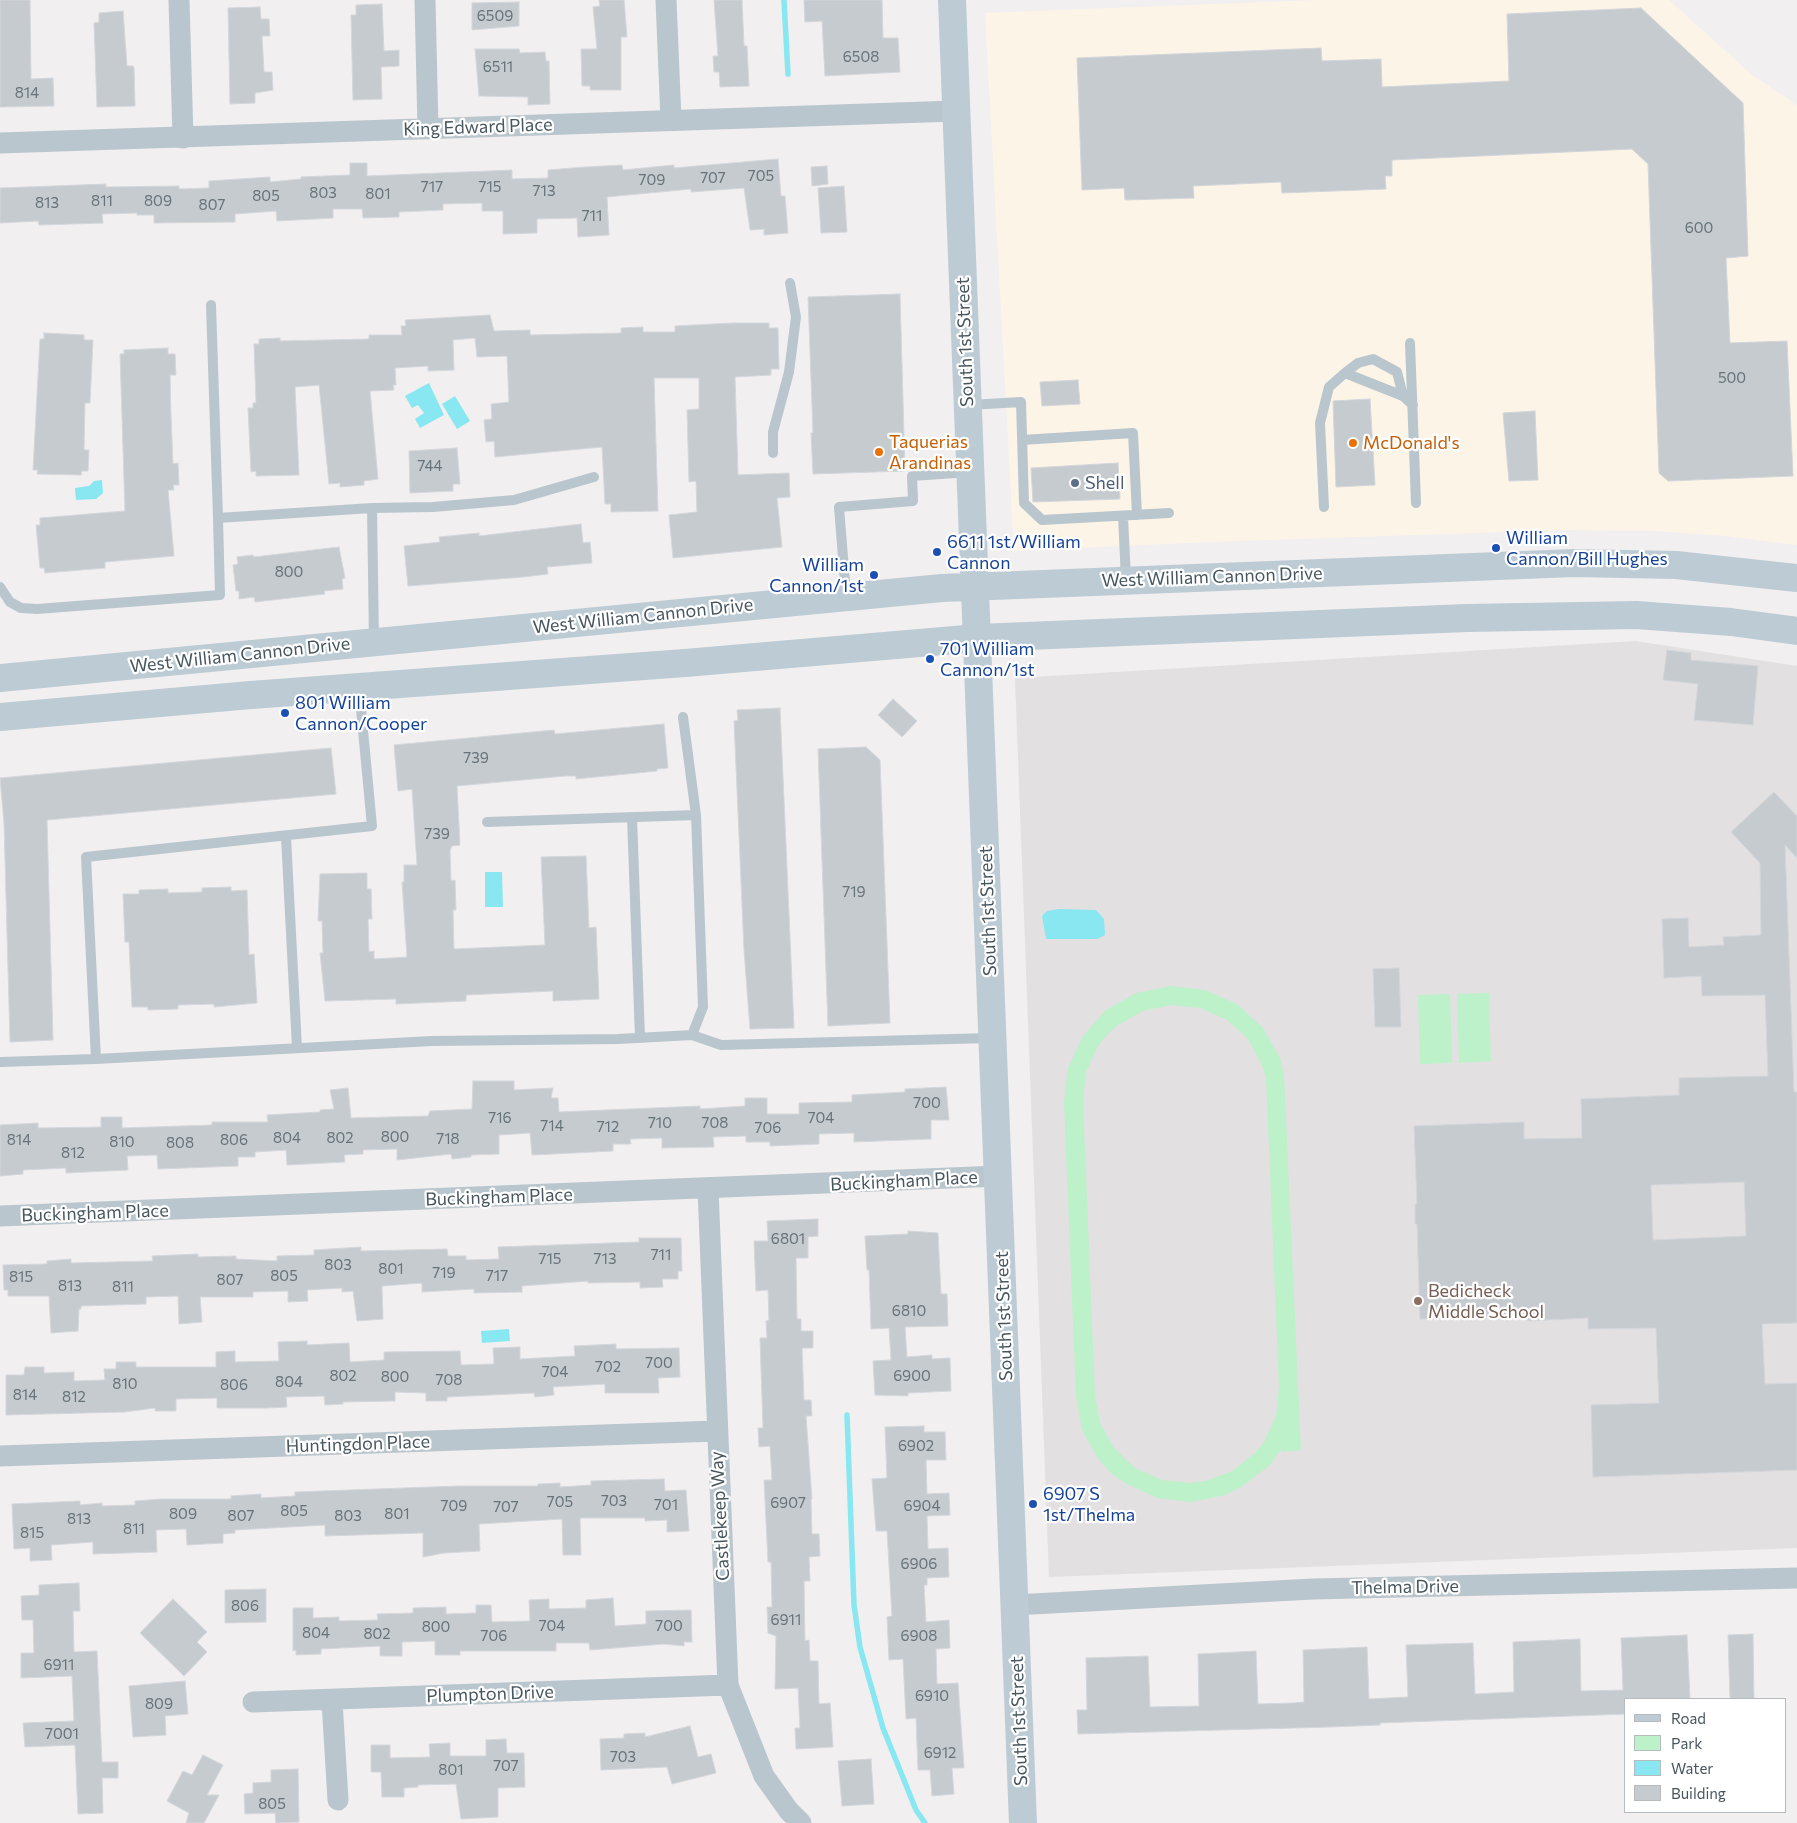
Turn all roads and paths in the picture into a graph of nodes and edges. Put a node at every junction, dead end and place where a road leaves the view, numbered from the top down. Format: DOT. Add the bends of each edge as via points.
graph roads {
  1 [pos="179,0"];
  2 [pos="424,0"];
  3 [pos="666,0"];
  4 [pos="952,0"];
  5 [pos="956,111"];
  6 [pos="671,120"];
  7 [pos="428,129"];
  8 [pos="184,138"];
  9 [pos="0,143"];
  10 [pos="790,283"];
  11 [pos="211,305"];
  12 [pos="1410,343"];
  13 [pos="1345,373"];
  14 [pos="1403,396"];
  15 [pos="968,405"];
  16 [pos="1413,405"];
  17 [pos="1022,440"];
  18 [pos="773,453"];
  19 [pos="970,472"];
  20 [pos="594,477"];
  21 [pos="1416,504"];
  22 [pos="1324,507"];
  23 [pos="372,508"];
  24 [pos="1169,514"];
  25 [pos="1138,515"];
  26 [pos="1123,516"];
  27 [pos="218,518"];
  28 [pos="1797,578"];
  29 [pos="1126,580"];
  30 [pos="0,587"];
  31 [pos="975,587"];
  32 [pos="846,596"];
  33 [pos="1797,630"];
  34 [pos="978,638"];
  35 [pos="374,642"];
  36 [pos="0,678"];
  37 [pos="359,687"];
  38 [pos="683,717"];
  39 [pos="0,718"];
  40 [pos="696,815"];
  41 [pos="632,817"];
  42 [pos="487,822"];
  43 [pos="286,837"];
  44 [pos="692,1035"];
  45 [pos="640,1038"];
  46 [pos="992,1038"];
  47 [pos="297,1048"];
  48 [pos="96,1059"];
  49 [pos="0,1062"];
  50 [pos="999,1176"];
  51 [pos="708,1189"];
  52 [pos="0,1216"];
  53 [pos="717,1431"];
  54 [pos="0,1456"];
  55 [pos="1797,1578"];
  56 [pos="1014,1605"];
  57 [pos="728,1684"];
  58 [pos="332,1700"];
  59 [pos="252,1702"];
  60 [pos="338,1800"];
  61 [pos="801,1823"];
  62 [pos="1023,1823"];
  1 -- 8 [label="street"];
  2 -- 7 [label="street"];
  3 -- 6 [label="street"];
  4 -- 5 [label="main road, South 1st Street"];
  5 -- 6 [label="street, King Edward Place"];
  5 -- 15 [label="main road, South 1st Street"];
  6 -- 7 [label="street, King Edward Place"];
  7 -- 8 [label="street, King Edward Place"];
  8 -- 9 [label="street, King Edward Place"];
  10 -- 18 [label="lane" via="796,317 789,372 773,432"];
  11 -- 27 [label="lane"];
  12 -- 16 [label="lane"];
  13 -- 14 [label="lane"];
  13 -- 14 [label="lane" via="1358,363 1373,359 1397,372"];
  13 -- 22 [label="lane" via="1329,387 1320,423"];
  14 -- 16 [label="lane"];
  15 -- 17 [label="lane" via="1021,402"];
  15 -- 19 [label="main road, South 1st Street"];
  16 -- 21 [label="lane"];
  17 -- 25 [label="lane" via="1133,433"];
  17 -- 26 [label="lane" via="1024,502 1042,520"];
  19 -- 31 [label="main road, South 1st Street"];
  19 -- 32 [label="lane" via="912,476 913,501 839,506"];
  20 -- 23 [label="lane" via="514,500"];
  23 -- 27 [label="lane"];
  23 -- 35 [label="lane"];
  24 -- 25 [label="lane"];
  25 -- 26 [label="lane"];
  26 -- 29 [label="lane"];
  27 -- 30 [label="lane" via="220,595 37,609 15,605"];
  28 -- 29 [label="main road, West William Cannon Drive" via="1676,565 1574,563"];
  29 -- 31 [label="main road, West William Cannon Drive"];
  31 -- 32 [label="main road, West William Cannon Drive"];
  31 -- 34 [label="main road, South 1st Street"];
  32 -- 35 [label="main road, West William Cannon Drive"];
  33 -- 34 [label="main road" via="1636,615 1467,618"];
  34 -- 37 [label="main road"];
  34 -- 46 [label="main road, South 1st Street"];
  35 -- 36 [label="main road, West William Cannon Drive"];
  35 -- 37 [label="main road"];
  37 -- 39 [label="main road"];
  37 -- 43 [label="lane" via="372,826"];
  38 -- 40 [label="lane"];
  40 -- 41 [label="lane"];
  40 -- 44 [label="lane" via="703,1007"];
  41 -- 42 [label="lane"];
  41 -- 45 [label="lane"];
  43 -- 47 [label="lane"];
  43 -- 48 [label="lane" via="86,857"];
  44 -- 45 [label="lane"];
  44 -- 46 [label="lane" via="721,1045"];
  45 -- 47 [label="lane" via="432,1041"];
  46 -- 50 [label="main road, South 1st Street"];
  47 -- 48 [label="lane"];
  48 -- 49 [label="lane"];
  50 -- 51 [label="street, Buckingham Place"];
  50 -- 56 [label="main road, South 1st Street"];
  51 -- 52 [label="street, Buckingham Place"];
  51 -- 53 [label="street, Castlekeep Way"];
  53 -- 54 [label="street, Huntingdon Place"];
  53 -- 57 [label="street, Castlekeep Way"];
  55 -- 56 [label="street, Thelma Drive" via="1312,1589"];
  56 -- 62 [label="main road, South 1st Street"];
  57 -- 58 [label="street, Plumpton Drive"];
  57 -- 61 [label="street, Castlekeep Way" via="764,1776"];
  58 -- 59 [label="street, Plumpton Drive"];
  58 -- 60 [label="street"];
}
